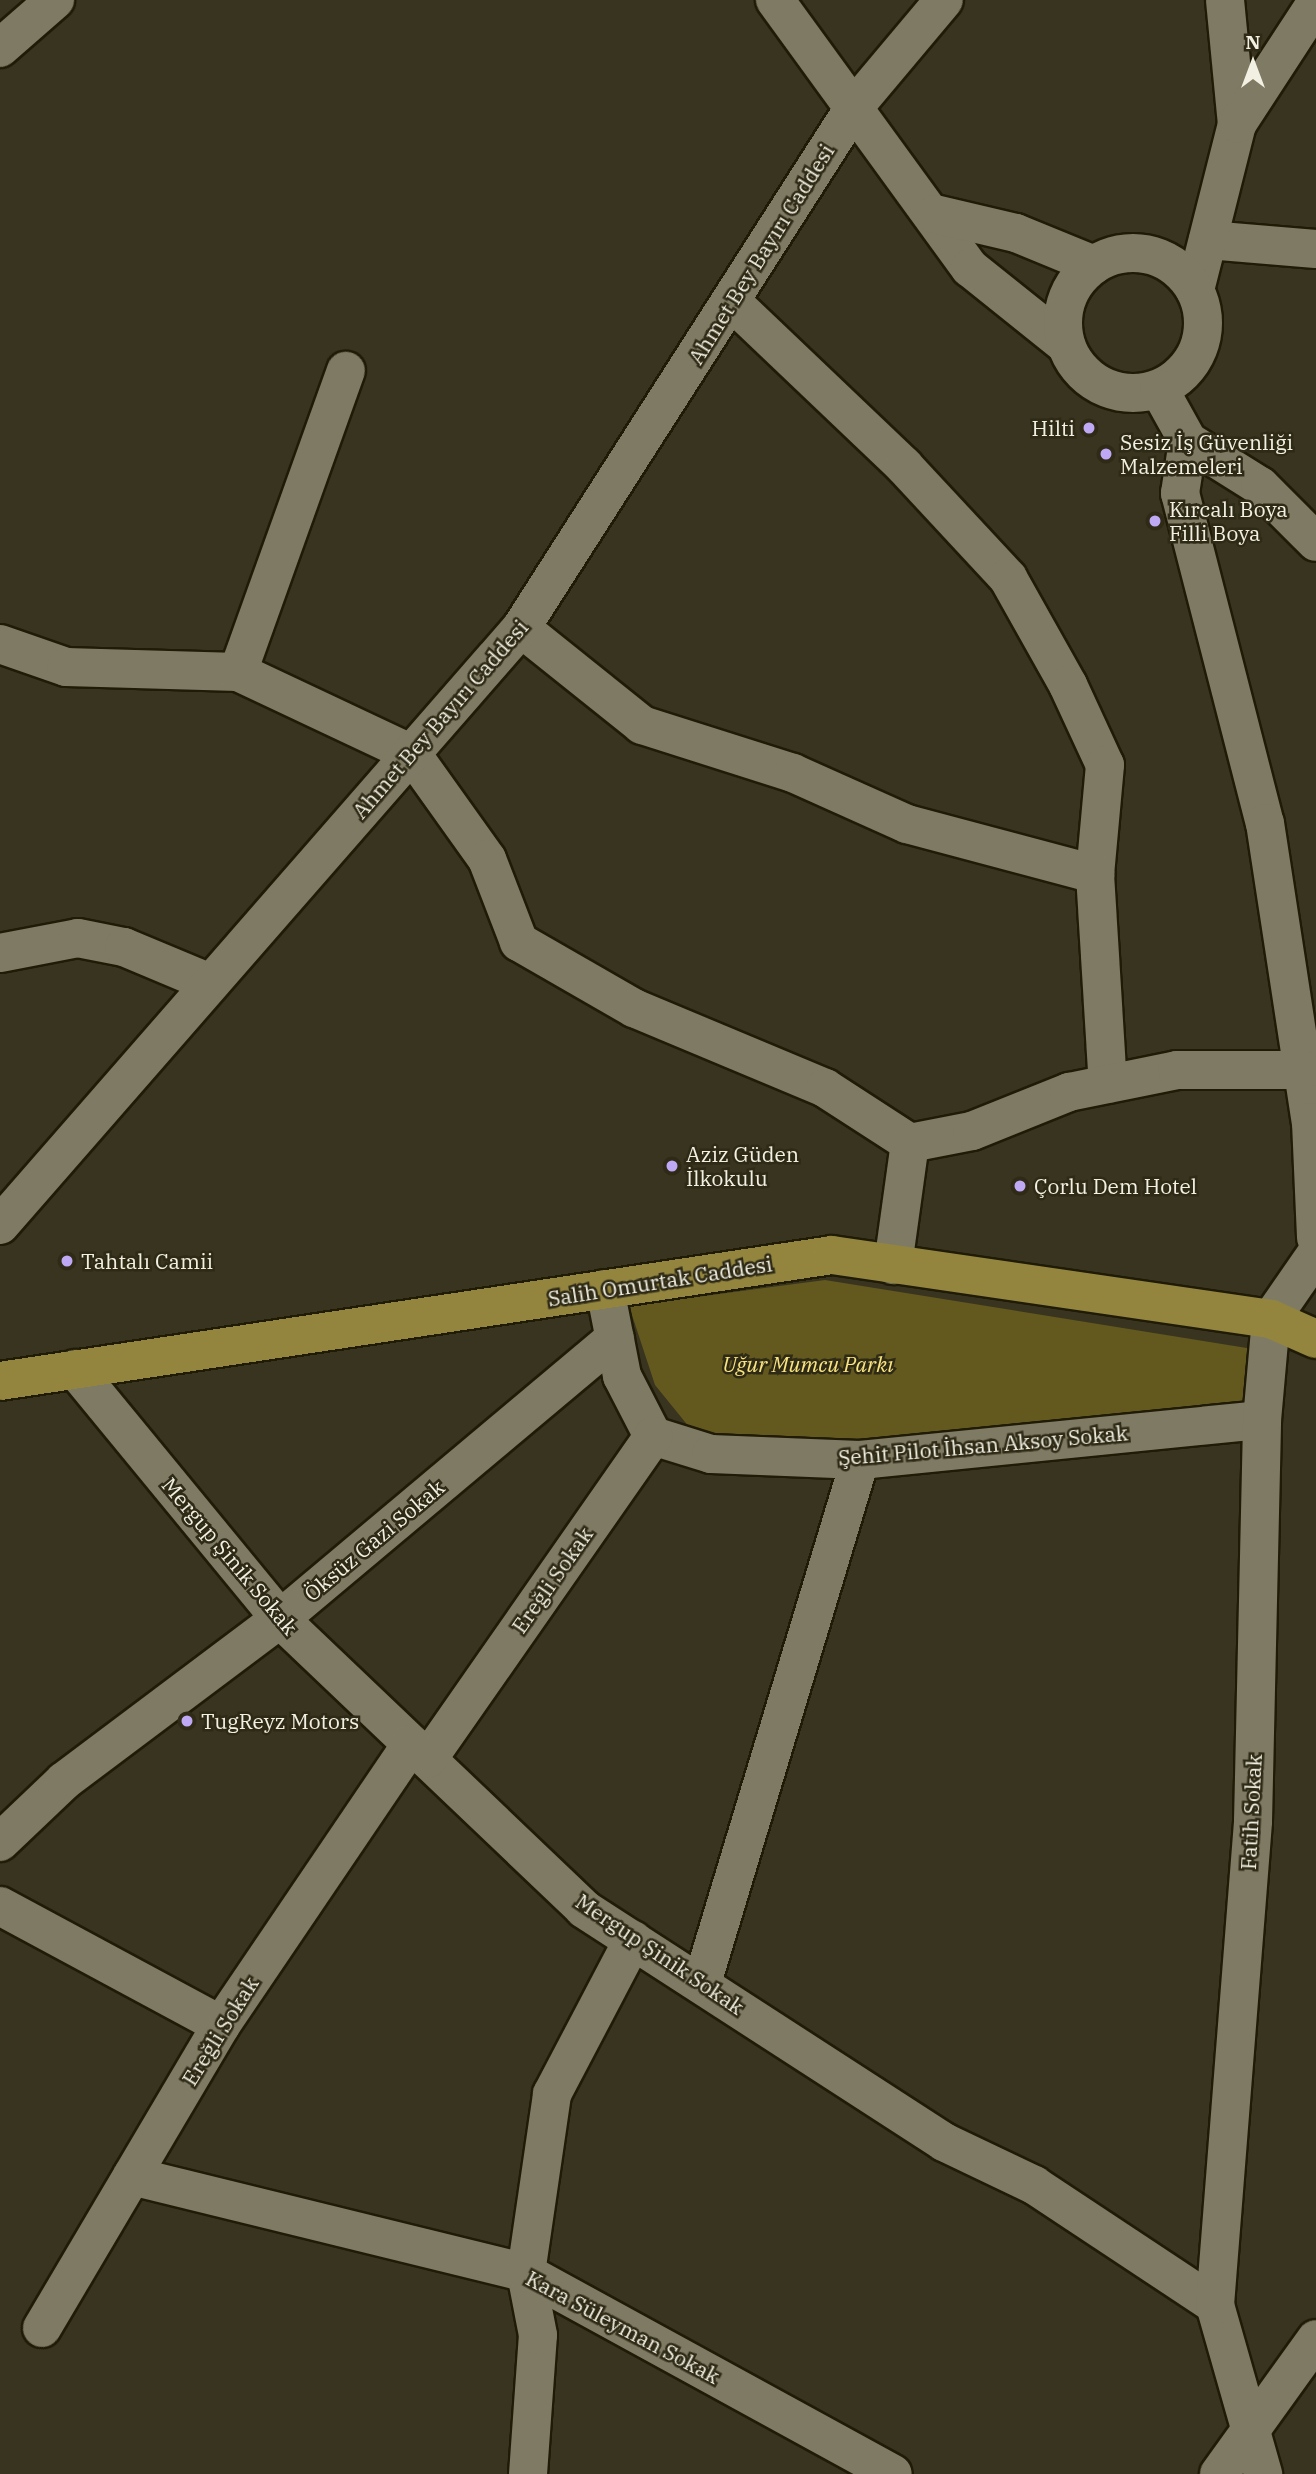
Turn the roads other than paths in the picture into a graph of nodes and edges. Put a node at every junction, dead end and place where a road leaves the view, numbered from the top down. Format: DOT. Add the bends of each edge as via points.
graph roads {
  1 [pos="55,0"];
  2 [pos="775,0"];
  3 [pos="944,0"];
  4 [pos="1225,0"];
  5 [pos="1316,3"];
  6 [pos="0,48"];
  7 [pos="855,106"];
  8 [pos="1237,124"];
  9 [pos="935,214"];
  10 [pos="1208,240"];
  11 [pos="1316,249"];
  12 [pos="1094,265"];
  13 [pos="1195,290"];
  14 [pos="732,301"];
  15 [pos="1066,345"];
  16 [pos="346,371"];
  17 [pos="1159,389"];
  18 [pos="1188,441"];
  19 [pos="1316,542"];
  20 [pos="521,628"];
  21 [pos="0,644"];
  22 [pos="238,672"];
  23 [pos="412,754"];
  24 [pos="1095,874"];
  25 [pos="0,953"];
  26 [pos="210,984"];
  27 [pos="1303,1070"];
  28 [pos="1108,1084"];
  29 [pos="1313,1124"];
  30 [pos="910,1143"];
  31 [pos="0,1225"];
  32 [pos="1316,1238"];
  33 [pos="1316,1254"];
  34 [pos="893,1265"];
  35 [pos="605,1289"];
  36 [pos="1271,1320"];
  37 [pos="615,1338"];
  38 [pos="1316,1339"];
  39 [pos="75,1369"];
  40 [pos="0,1381"];
  41 [pos="1262,1420"];
  42 [pos="653,1436"];
  43 [pos="860,1460"];
  44 [pos="280,1619"];
  45 [pos="420,1751"];
  46 [pos="0,1842"];
  47 [pos="0,1906"];
  48 [pos="633,1940"];
  49 [pos="702,1983"];
  50 [pos="221,2025"];
  51 [pos="132,2176"];
  52 [pos="526,2273"];
  53 [pos="1215,2305"];
  54 [pos="42,2328"];
  55 [pos="1316,2339"];
  56 [pos="1248,2432"];
  57 [pos="528,2474"];
  58 [pos="893,2474"];
  59 [pos="1219,2474"];
  60 [pos="1263,2474"];
  1 -- 6 [label="street"];
  2 -- 7 [label="street"];
  3 -- 7 [label="street, Ahmet Bey Bayırı Caddesi"];
  4 -- 8 [label="street"];
  5 -- 8 [label="street"];
  7 -- 9 [label="street"];
  7 -- 14 [label="street, Ahmet Bey Bayırı Caddesi"];
  8 -- 10 [label="street"];
  9 -- 12 [label="street" via="1016,233"];
  9 -- 15 [label="street" via="970,268"];
  10 -- 11 [label="street"];
  10 -- 13 [label="street"];
  12 -- 13 [label="street" via="1137,253 1181,271"];
  12 -- 15 [label="street" via="1066,300"];
  13 -- 17 [label="street" via="1203,336 1195,358"];
  14 -- 20 [label="street, Ahmet Bey Bayırı Caddesi"];
  14 -- 24 [label="street" via="904,466 1008,578 1105,765"];
  15 -- 17 [label="street" via="1085,373 1114,391"];
  16 -- 22 [label="street"];
  17 -- 18 [label="street"];
  18 -- 19 [label="street" via="1260,486"];
  18 -- 27 [label="street" via="1180,493 1265,823"];
  20 -- 23 [label="street, Ahmet Bey Bayırı Caddesi"];
  20 -- 24 [label="street" via="642,725 793,773 907,824"];
  21 -- 22 [label="street" via="66,667"];
  22 -- 23 [label="street"];
  23 -- 26 [label="street, Ahmet Bey Bayırı Caddesi"];
  23 -- 30 [label="street" via="487,859 519,942 634,1008 825,1088"];
  24 -- 28 [label="street"];
  25 -- 26 [label="street" via="78,938 124,947"];
  26 -- 31 [label="street, Ahmet Bey Bayırı Caddesi"];
  27 -- 28 [label="street" via="1177,1070"];
  27 -- 29 [label="street"];
  28 -- 30 [label="street" via="972,1131"];
  29 -- 32 [label="street"];
  30 -- 34 [label="street"];
  33 -- 36 [label="street"];
  34 -- 35 [label="main road, Salih Omurtak Caddesi" via="831,1255"];
  34 -- 36 [label="main road, Salih Omurtak Caddesi"];
  35 -- 37 [label="street"];
  35 -- 39 [label="main road, Salih Omurtak Caddesi"];
  36 -- 38 [label="main road, Salih Omurtak Caddesi"];
  36 -- 41 [label="street, Fatih Sokak"];
  37 -- 42 [label="street" via="622,1376"];
  37 -- 44 [label="street, Öksüz Gazi Sokak"];
  39 -- 40 [label="main road, Salih Omurtak Caddesi"];
  39 -- 44 [label="street, Mergup Şinik Sokak"];
  41 -- 43 [label="street, Şehit Pilot İhsan Aksoy Sokak"];
  41 -- 53 [label="street, Fatih Sokak" via="1253,1821"];
  42 -- 43 [label="street, Şehit Pilot İhsan Aksoy Sokak" via="711,1454"];
  42 -- 45 [label="street, Ereğli Sokak"];
  43 -- 49 [label="street"];
  44 -- 45 [label="street, Mergup Şinik Sokak"];
  44 -- 46 [label="street, Öksüz Gazi Sokak" via="64,1781"];
  45 -- 48 [label="street, Mergup Şinik Sokak" via="584,1909"];
  45 -- 50 [label="street, Ereğli Sokak"];
  47 -- 50 [label="street"];
  48 -- 49 [label="street, Mergup Şinik Sokak"];
  48 -- 52 [label="street" via="552,2094"];
  49 -- 53 [label="street, Mergup Şinik Sokak" via="944,2141 1034,2185"];
  50 -- 51 [label="street, Ereğli Sokak"];
  51 -- 52 [label="street, Kara Süleyman Sokak"];
  51 -- 54 [label="street, Ereğli Sokak"];
  52 -- 57 [label="street" via="538,2335"];
  52 -- 58 [label="street, Kara Süleyman Sokak"];
  53 -- 56 [label="street"];
  55 -- 56 [label="street"];
  56 -- 59 [label="street"];
  56 -- 60 [label="street"];
}
